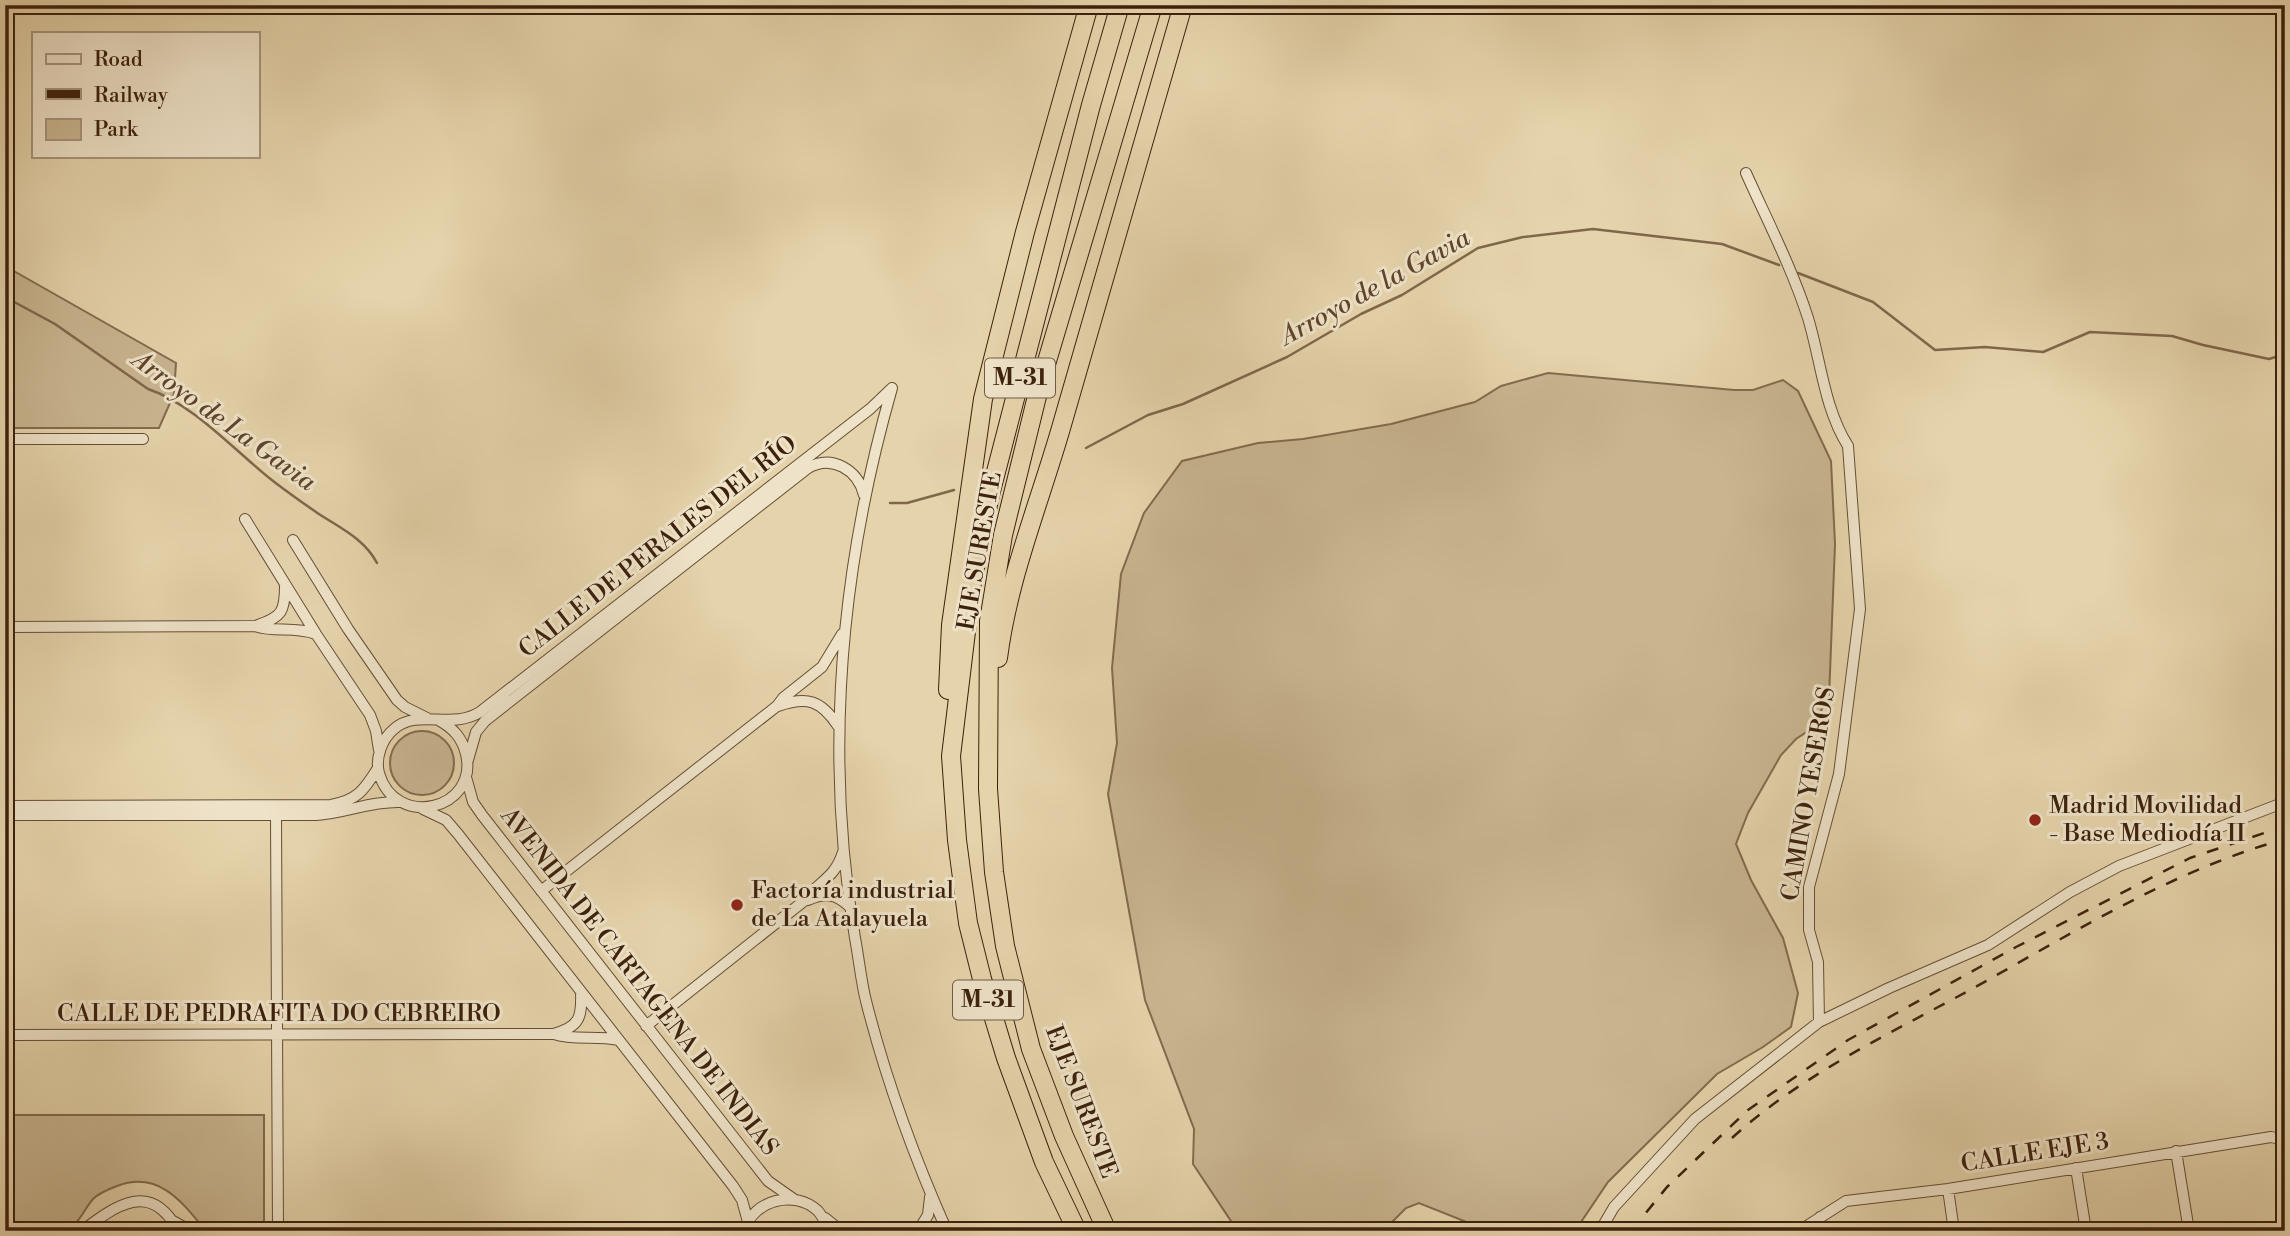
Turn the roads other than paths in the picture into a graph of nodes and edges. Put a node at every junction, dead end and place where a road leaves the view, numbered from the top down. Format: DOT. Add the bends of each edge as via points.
graph roads {
  1 [pos="1090,5"];
  2 [pos="1120,5"];
  3 [pos="1153,5"];
  4 [pos="1183,5"];
  5 [pos="1746,173"];
  6 [pos="5,439"];
  7 [pos="143,439"];
  8 [pos="865,497"];
  9 [pos="245,519"];
  10 [pos="293,541"];
  11 [pos="285,585"];
  12 [pos="255,626"];
  13 [pos="5,627"];
  14 [pos="845,630"];
  15 [pos="316,634"];
  16 [pos="777,706"];
  17 [pos="435,720"];
  18 [pos="838,726"];
  19 [pos="987,748"];
  20 [pos="380,752"];
  21 [pos="951,756"];
  22 [pos="467,760"];
  23 [pos="378,768"];
  24 [pos="466,777"];
  25 [pos="400,802"];
  26 [pos="2285,802"];
  27 [pos="5,806"];
  28 [pos="419,807"];
  29 [pos="5,815"];
  30 [pos="276,815"];
  31 [pos="844,849"];
  32 [pos="541,891"];
  33 [pos="804,901"];
  34 [pos="850,908"];
  35 [pos="581,992"];
  36 [pos="1819,1023"];
  37 [pos="646,1026"];
  38 [pos="277,1034"];
  39 [pos="554,1034"];
  40 [pos="5,1035"];
  41 [pos="619,1041"];
  42 [pos="2285,1140"];
  43 [pos="2176,1151"];
  44 [pos="2076,1168"];
  45 [pos="1948,1189"];
  46 [pos="930,1193"];
  47 [pos="795,1200"];
  48 [pos="105,1214"];
  49 [pos="822,1216"];
  50 [pos="1820,1217"];
  51 [pos="176,1226"];
  52 [pos="746,1226"];
  53 [pos="82,1231"];
  54 [pos="95,1231"];
  55 [pos="191,1231"];
  56 [pos="278,1231"];
  57 [pos="736,1231"];
  58 [pos="830,1231"];
  59 [pos="841,1231"];
  60 [pos="918,1231"];
  61 [pos="947,1231"];
  62 [pos="1077,1231"];
  63 [pos="1107,1231"];
  64 [pos="1600,1231"];
  65 [pos="1799,1231"];
  66 [pos="1822,1231"];
  67 [pos="1954,1231"];
  68 [pos="2086,1231"];
  69 [pos="2189,1231"];
  1 -- 21 [label="highway" via="1025,232 984,399 951,625 947,701"];
  2 -- 21 [label="highway, EJE SURESTE / M-31" via="990,495 972,582"];
  3 -- 19 [label="highway, EJE SURESTE / M-31" via="1039,388 1003,535 989,621"];
  4 -- 19 [label="highway" via="1014,577"];
  5 -- 36 [label="street, CAMINO YESEROS" via="1808,317 1822,379 1848,446 1860,608 1839,774 1809,887"];
  6 -- 7 [label="street"];
  8 -- 14 [label="street"];
  8 -- 17 [label="street, CALLE DE PERALES DEL RÍO" via="892,388 488,706 467,719"];
  8 -- 22 [label="street, CALLE DE PERALES DEL RÍO" via="857,479 838,464 824,462 808,468 485,721 476,732"];
  9 -- 11 [label="street"];
  10 -- 17 [label="street" via="397,700"];
  11 -- 12 [label="street" via="282,611"];
  11 -- 15 [label="street"];
  12 -- 13 [label="street"];
  12 -- 15 [label="street"];
  14 -- 16 [label="street" via="822,667"];
  14 -- 18 [label="street"];
  15 -- 20 [label="street" via="370,715"];
  16 -- 18 [label="street" via="801,700 815,703"];
  16 -- 32 [label="street"];
  17 -- 20 [label="street" via="417,719 396,727"];
  17 -- 22 [label="street" via="451,727"];
  18 -- 31 [label="street"];
  19 -- 63 [label="highway, EJE SURESTE / M-31" via="994,872 1005,946 1031,1049"];
  20 -- 23 [label="street"];
  21 -- 62 [label="highway, EJE SURESTE / M-31" via="968,923 982,979 1044,1162"];
  22 -- 24 [label="street"];
  23 -- 25 [label="street" via="385,787"];
  23 -- 27 [label="street" via="354,798 331,805"];
  24 -- 28 [label="street" via="443,803"];
  24 -- 32 [label="street, AVENIDA DE CARTAGENA DE INDIAS" via="477,809"];
  25 -- 28 [label="street"];
  25 -- 30 [label="street" via="382,801 328,814"];
  26 -- 36 [label="street" via="2119,866 1988,945"];
  28 -- 35 [label="street, AVENIDA DE CARTAGENA DE INDIAS" via="446,820"];
  29 -- 30 [label="street"];
  30 -- 38 [label="street"];
  31 -- 33 [label="street" via="834,872"];
  31 -- 34 [label="street"];
  32 -- 37 [label="street, AVENIDA DE CARTAGENA DE INDIAS"];
  33 -- 34 [label="street" via="831,895"];
  33 -- 37 [label="street"];
  34 -- 46 [label="street" via="866,1000 899,1112"];
  35 -- 39 [label="street" via="579,1019"];
  35 -- 41 [label="street, AVENIDA DE CARTAGENA DE INDIAS"];
  36 -- 64 [label="street" via="1695,1119 1614,1207"];
  37 -- 47 [label="street, AVENIDA DE CARTAGENA DE INDIAS" via="768,1181"];
  38 -- 39 [label="street, CALLE DE PEDRAFITA DO CEBREIRO"];
  38 -- 40 [label="street, CALLE DE PEDRAFITA DO CEBREIRO"];
  38 -- 56 [label="street"];
  39 -- 41 [label="street, CALLE DE PEDRAFITA DO CEBREIRO"];
  41 -- 52 [label="street, AVENIDA DE CARTAGENA DE INDIAS" via="739,1195"];
  42 -- 43 [label="street, CALLE EJE 3" via="2271,1137"];
  43 -- 44 [label="street, CALLE EJE 3"];
  43 -- 69 [label="street"];
  44 -- 45 [label="street, CALLE EJE 3"];
  44 -- 68 [label="street"];
  45 -- 50 [label="street, CALLE EJE 3" via="1846,1201"];
  45 -- 67 [label="street"];
  46 -- 60 [label="street" via="928,1215"];
  46 -- 61 [label="street"];
  47 -- 49 [label="street, AVENIDA DE CARTAGENA DE INDIAS"];
  47 -- 52 [label="street" via="762,1206"];
  48 -- 51 [label="street" via="125,1203 149,1203 162,1209"];
  48 -- 53 [label="street"];
  48 -- 54 [label="street"];
  49 -- 58 [label="street"];
  49 -- 59 [label="street, AVENIDA DE CARTAGENA DE INDIAS"];
  50 -- 65 [label="street, CALLE EJE 3"];
  50 -- 66 [label="street"];
  51 -- 55 [label="street"];
  52 -- 57 [label="street"];
}
